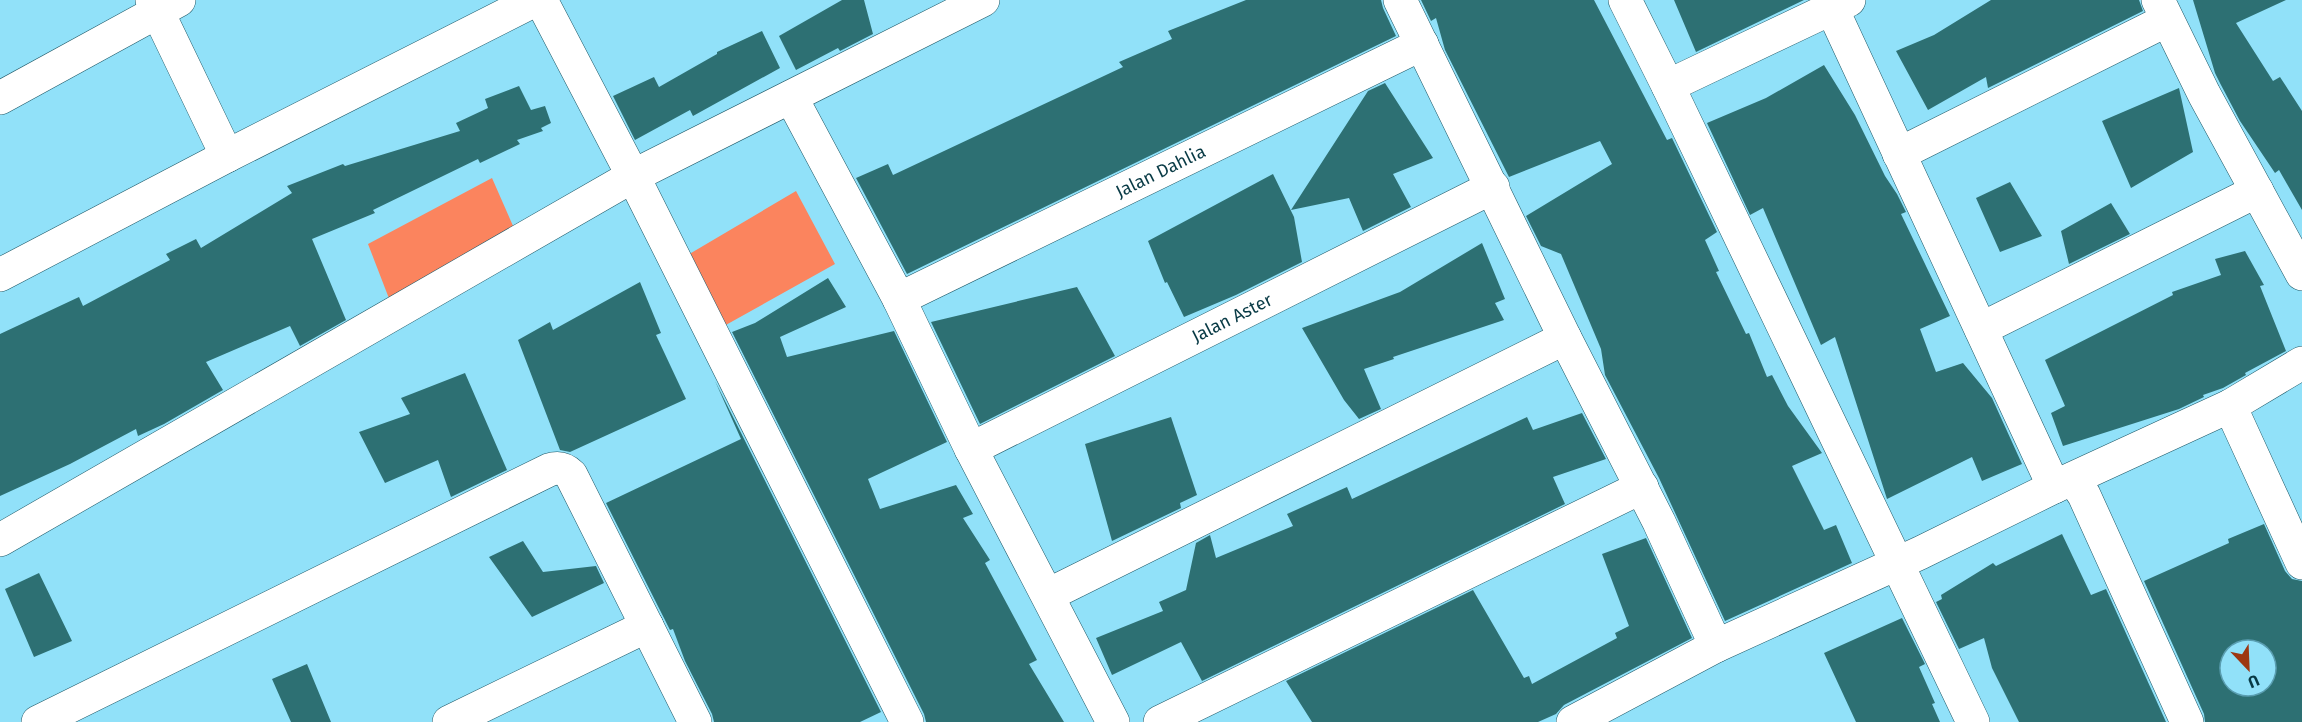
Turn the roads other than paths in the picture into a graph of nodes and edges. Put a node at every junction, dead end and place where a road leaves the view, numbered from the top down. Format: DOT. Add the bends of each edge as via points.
graph roads {
  1 [pos="535,0"];
  2 [pos="541,0"];
  3 [pos="983,0"];
  4 [pos="1400,0"];
  5 [pos="1624,0"];
  6 [pos="1836,2"];
  7 [pos="163,4"];
  8 [pos="2162,10"];
  9 [pos="928,11"];
  10 [pos="1422,44"];
  11 [pos="1668,86"];
  12 [pos="791,97"];
  13 [pos="0,98"];
  14 [pos="1899,154"];
  15 [pos="227,156"];
  16 [pos="633,176"];
  17 [pos="1493,187"];
  18 [pos="2257,191"];
  19 [pos="2302,274"];
  20 [pos="0,275"];
  21 [pos="899,299"];
  22 [pos="1981,329"];
  23 [pos="1565,338"];
  24 [pos="2302,363"];
  25 [pos="2230,406"];
  26 [pos="971,449"];
  27 [pos="2063,483"];
  28 [pos="1642,487"];
  29 [pos="4,528"];
  30 [pos="1898,563"];
  31 [pos="2302,563"];
  32 [pos="1048,595"];
  33 [pos="647,626"];
  34 [pos="1716,646"];
  35 [pos="38,722"];
  36 [pos="449,722"];
  37 [pos="695,722"];
  38 [pos="907,722"];
  39 [pos="1113,722"];
  40 [pos="1160,722"];
  41 [pos="1573,722"];
  42 [pos="1972,722"];
  43 [pos="2187,722"];
  1 -- 15 [label="street"];
  2 -- 16 [label="street"];
  3 -- 9 [label="street"];
  4 -- 10 [label="street"];
  5 -- 11 [label="street"];
  6 -- 11 [label="street"];
  6 -- 14 [label="street"];
  7 -- 13 [label="street"];
  7 -- 15 [label="street"];
  8 -- 14 [label="street"];
  8 -- 18 [label="street"];
  9 -- 12 [label="street"];
  10 -- 17 [label="street"];
  10 -- 21 [label="street, Jalan Dahlia"];
  11 -- 30 [label="street"];
  12 -- 16 [label="street"];
  12 -- 21 [label="street"];
  14 -- 22 [label="street"];
  15 -- 20 [label="street"];
  16 -- 29 [label="street"];
  16 -- 38 [label="street"];
  17 -- 23 [label="street"];
  17 -- 26 [label="street, Jalan Aster"];
  18 -- 19 [label="street"];
  18 -- 22 [label="street"];
  21 -- 26 [label="street"];
  22 -- 27 [label="street"];
  23 -- 28 [label="street"];
  23 -- 32 [label="street"];
  24 -- 25 [label="street"];
  25 -- 27 [label="street"];
  25 -- 31 [label="street"];
  26 -- 32 [label="street"];
  27 -- 30 [label="street"];
  27 -- 43 [label="street" via="2084,495"];
  28 -- 34 [label="street"];
  28 -- 40 [label="street"];
  30 -- 34 [label="street"];
  30 -- 42 [label="street"];
  32 -- 39 [label="street"];
  33 -- 35 [label="street" via="572,475 557,468"];
  33 -- 36 [label="street"];
  33 -- 37 [label="street"];
  34 -- 41 [label="street"];
}
